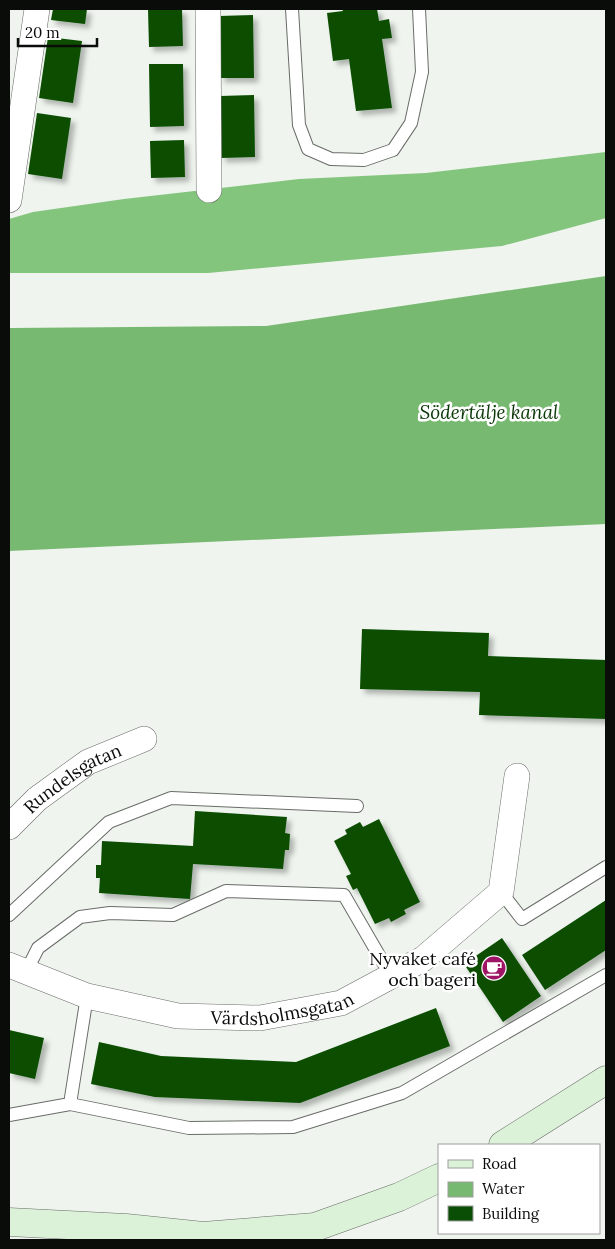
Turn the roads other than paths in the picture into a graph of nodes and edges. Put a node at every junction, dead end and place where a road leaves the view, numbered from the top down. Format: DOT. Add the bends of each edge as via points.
graph roads {
  1 [pos="37,9"];
  2 [pos="208,9"];
  3 [pos="292,9"];
  4 [pos="419,9"];
  5 [pos="209,190"];
  6 [pos="9,200"];
  7 [pos="144,739"];
  8 [pos="517,776"];
  9 [pos="357,806"];
  10 [pos="9,827"];
  11 [pos="606,867"];
  12 [pos="501,892"];
  13 [pos="9,915"];
  14 [pos="17,969"];
  15 [pos="606,975"];
  16 [pos="391,976"];
  17 [pos="87,996"];
  18 [pos="606,1080"];
  19 [pos="70,1104"];
  20 [pos="9,1115"];
  21 [pos="504,1144"];
  22 [pos="438,1178"];
  23 [pos="9,1222"];
  1 -- 6 [label="street"];
  2 -- 5 [label="street"];
  3 -- 4 [label="lane" via="299,125 308,149 331,159 364,160 393,150 411,123 422,72"];
  7 -- 10 [label="street, Rundelsgatan" via="88,762 37,799"];
  8 -- 12 [label="street"];
  9 -- 13 [label="lane" via="171,798 109,822"];
  11 -- 12 [label="lane" via="522,919"];
  12 -- 16 [label="street, Värdsholmsgatan" via="423,959"];
  14 -- 16 [label="lane" via="38,948 80,917 110,913 173,915 226,891 344,895"];
  14 -- 17 [label="street, Värdsholmsgatan"];
  15 -- 19 [label="lane" via="402,1094 293,1127 189,1128"];
  16 -- 17 [label="street, Värdsholmsgatan" via="341,1003 260,1018 178,1016"];
  17 -- 19 [label="lane"];
  18 -- 21 [label="main road"];
  19 -- 20 [label="lane"];
  22 -- 23 [label="main road" via="399,1197 315,1227 204,1236"];
}
